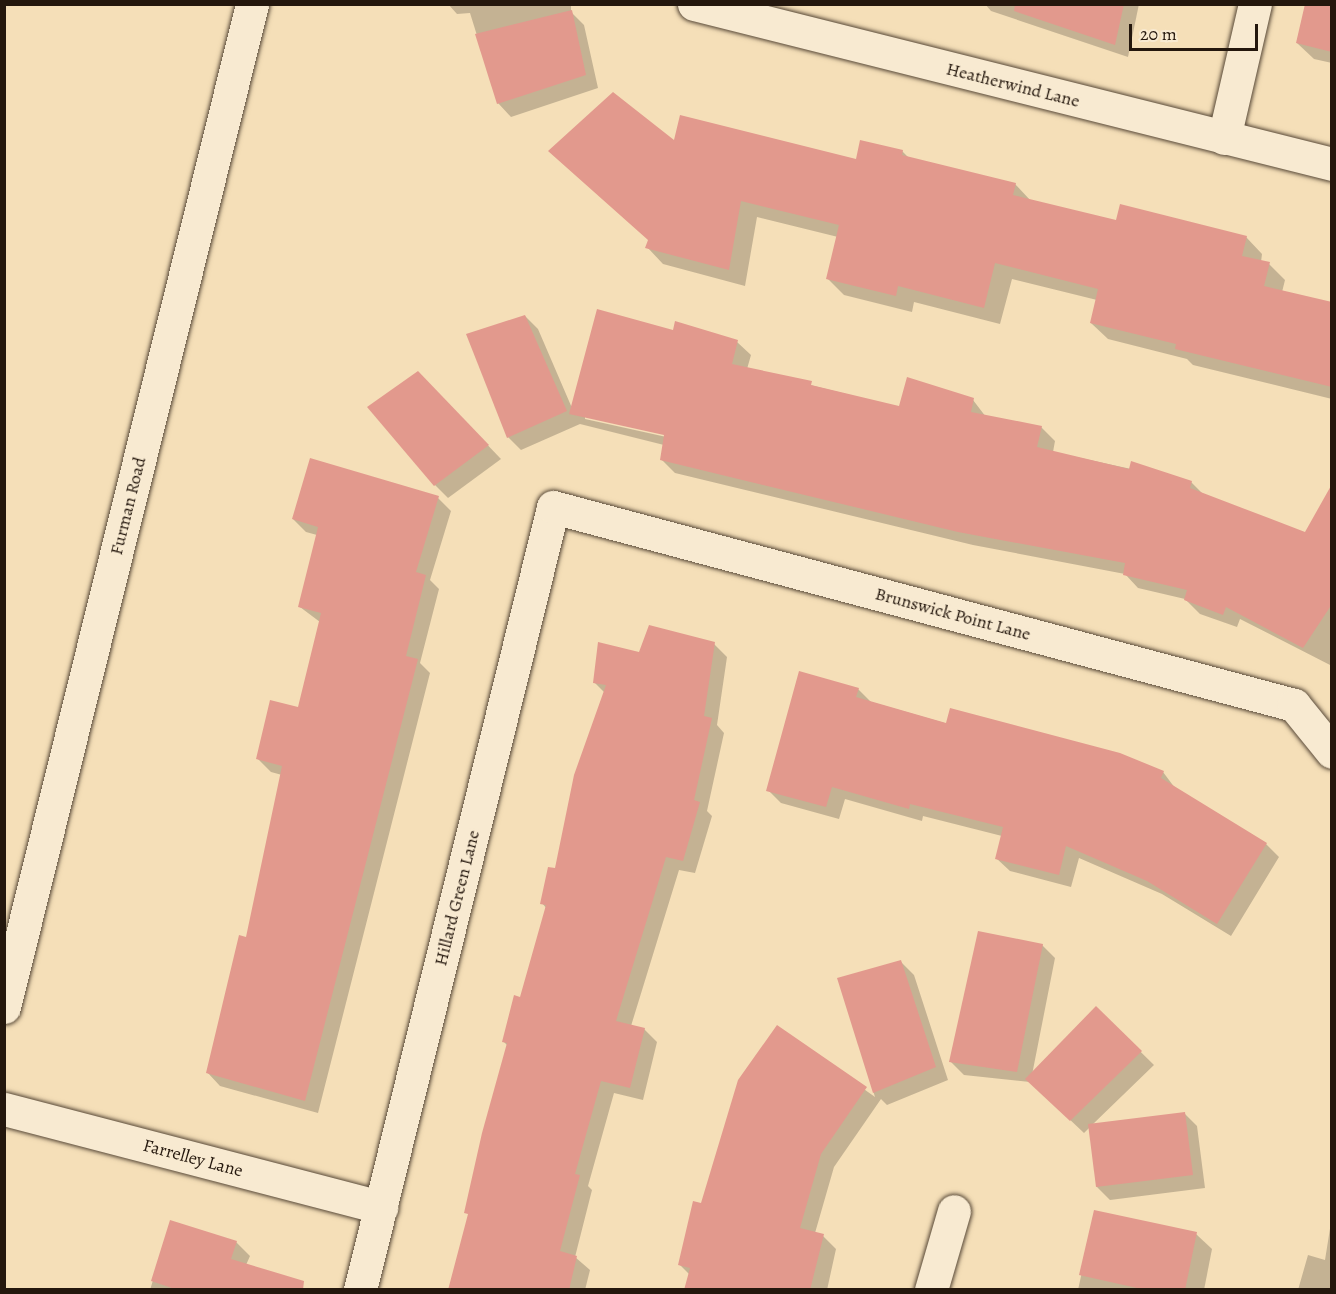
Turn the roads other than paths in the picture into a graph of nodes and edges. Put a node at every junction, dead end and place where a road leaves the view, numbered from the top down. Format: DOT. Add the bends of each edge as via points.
graph roads {
  1 [pos="252,4"];
  2 [pos="694,4"];
  3 [pos="1256,4"];
  4 [pos="1224,138"];
  5 [pos="1332,164"];
  6 [pos="553,507"];
  7 [pos="1332,752"];
  8 [pos="4,1007"];
  9 [pos="4,1109"];
  10 [pos="381,1207"];
  11 [pos="954,1211"];
  12 [pos="360,1290"];
  13 [pos="931,1290"];
  1 -- 8 [label="street, Furman Road"];
  2 -- 4 [label="street, Heatherwind Lane"];
  3 -- 4 [label="street"];
  4 -- 5 [label="street, Heatherwind Lane"];
  6 -- 7 [label="street, Brunswick Point Lane" via="1294,705"];
  6 -- 10 [label="street, Hillard Green Lane"];
  9 -- 10 [label="street, Farrelley Lane"];
  10 -- 12 [label="street, Hillard Green Lane"];
  11 -- 13 [label="street"];
}
